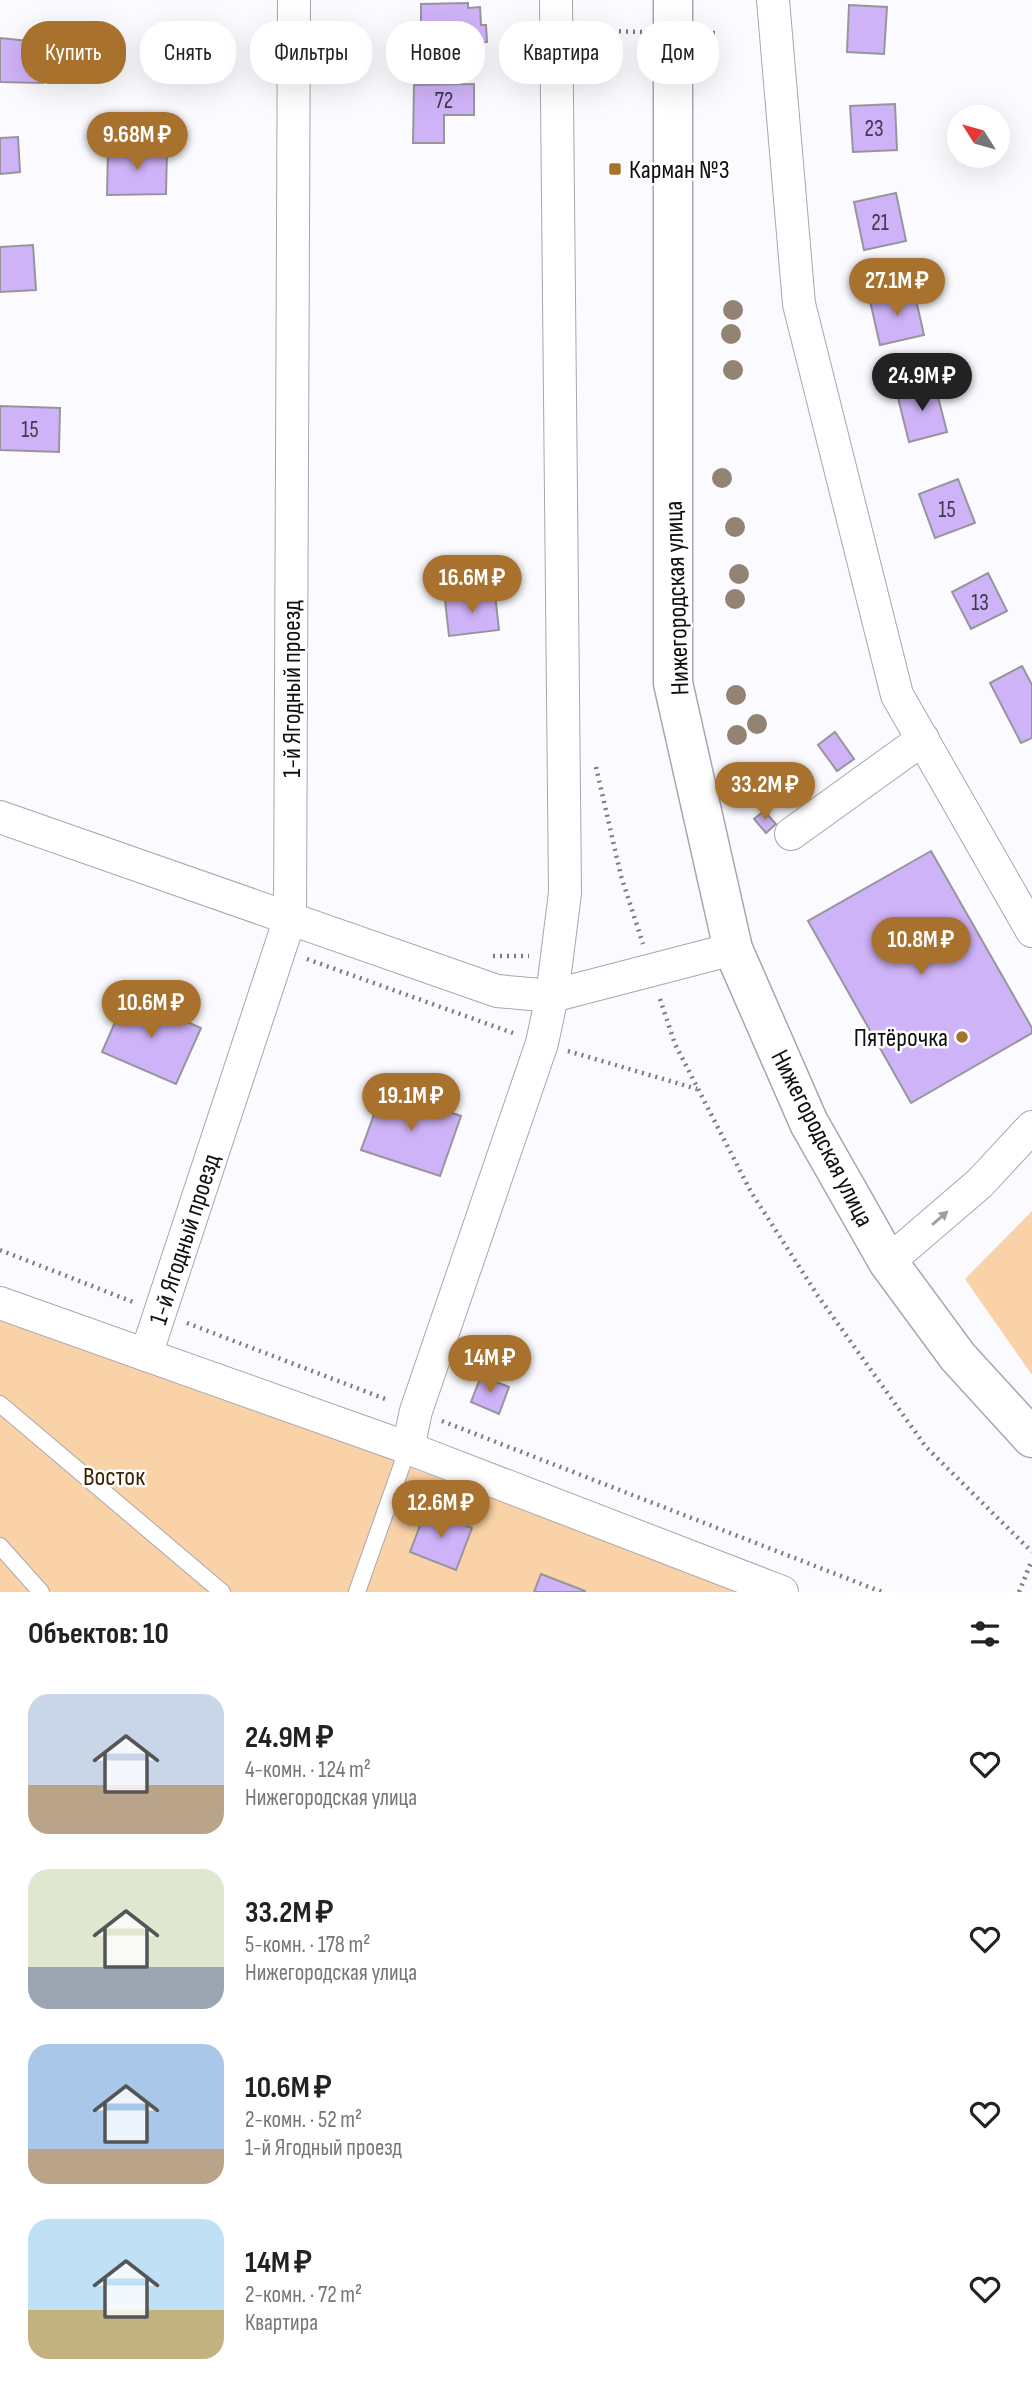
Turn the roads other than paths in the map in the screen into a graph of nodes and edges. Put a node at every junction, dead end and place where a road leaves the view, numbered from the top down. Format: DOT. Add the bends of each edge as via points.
graph roads {
  1 [pos="294,0"];
  2 [pos="556,0"];
  3 [pos="673,0"];
  4 [pos="773,0"];
  5 [pos="923,739"];
  6 [pos="0,817"];
  7 [pos="791,834"];
  8 [pos="290,918"];
  9 [pos="1032,931"];
  10 [pos="733,949"];
  11 [pos="552,996"];
  12 [pos="1032,1127"];
  13 [pos="888,1262"];
  14 [pos="0,1303"];
  15 [pos="146,1355"];
  16 [pos="0,1404"];
  17 [pos="1032,1438"];
  18 [pos="408,1448"];
  19 [pos="0,1546"];
  20 [pos="41,1592"];
  21 [pos="222,1592"];
  22 [pos="357,1592"];
  23 [pos="782,1592"];
  1 -- 8 [label="street, 1-й Ягодный проезд"];
  2 -- 11 [label="street" via="565,893"];
  3 -- 10 [label="street, Нижегородская улица" via="673,683"];
  4 -- 5 [label="street" via="799,304 897,695"];
  5 -- 7 [label="street"];
  5 -- 9 [label="street"];
  6 -- 8 [label="street"];
  8 -- 11 [label="street" via="497,991"];
  8 -- 15 [label="street, 1-й Ягодный проезд"];
  10 -- 11 [label="street"];
  10 -- 13 [label="street, Нижегородская улица" via="809,1123"];
  11 -- 18 [label="street" via="542,1043 416,1411"];
  13 -- 12 [label="street, one-way" via="980,1183"];
  13 -- 17 [label="street, Нижегородская улица" via="958,1357"];
  14 -- 15 [label="street"];
  15 -- 18 [label="street"];
  16 -- 21 [label="lane"];
  18 -- 22 [label="lane"];
  18 -- 23 [label="street"];
  19 -- 20 [label="lane"];
}
